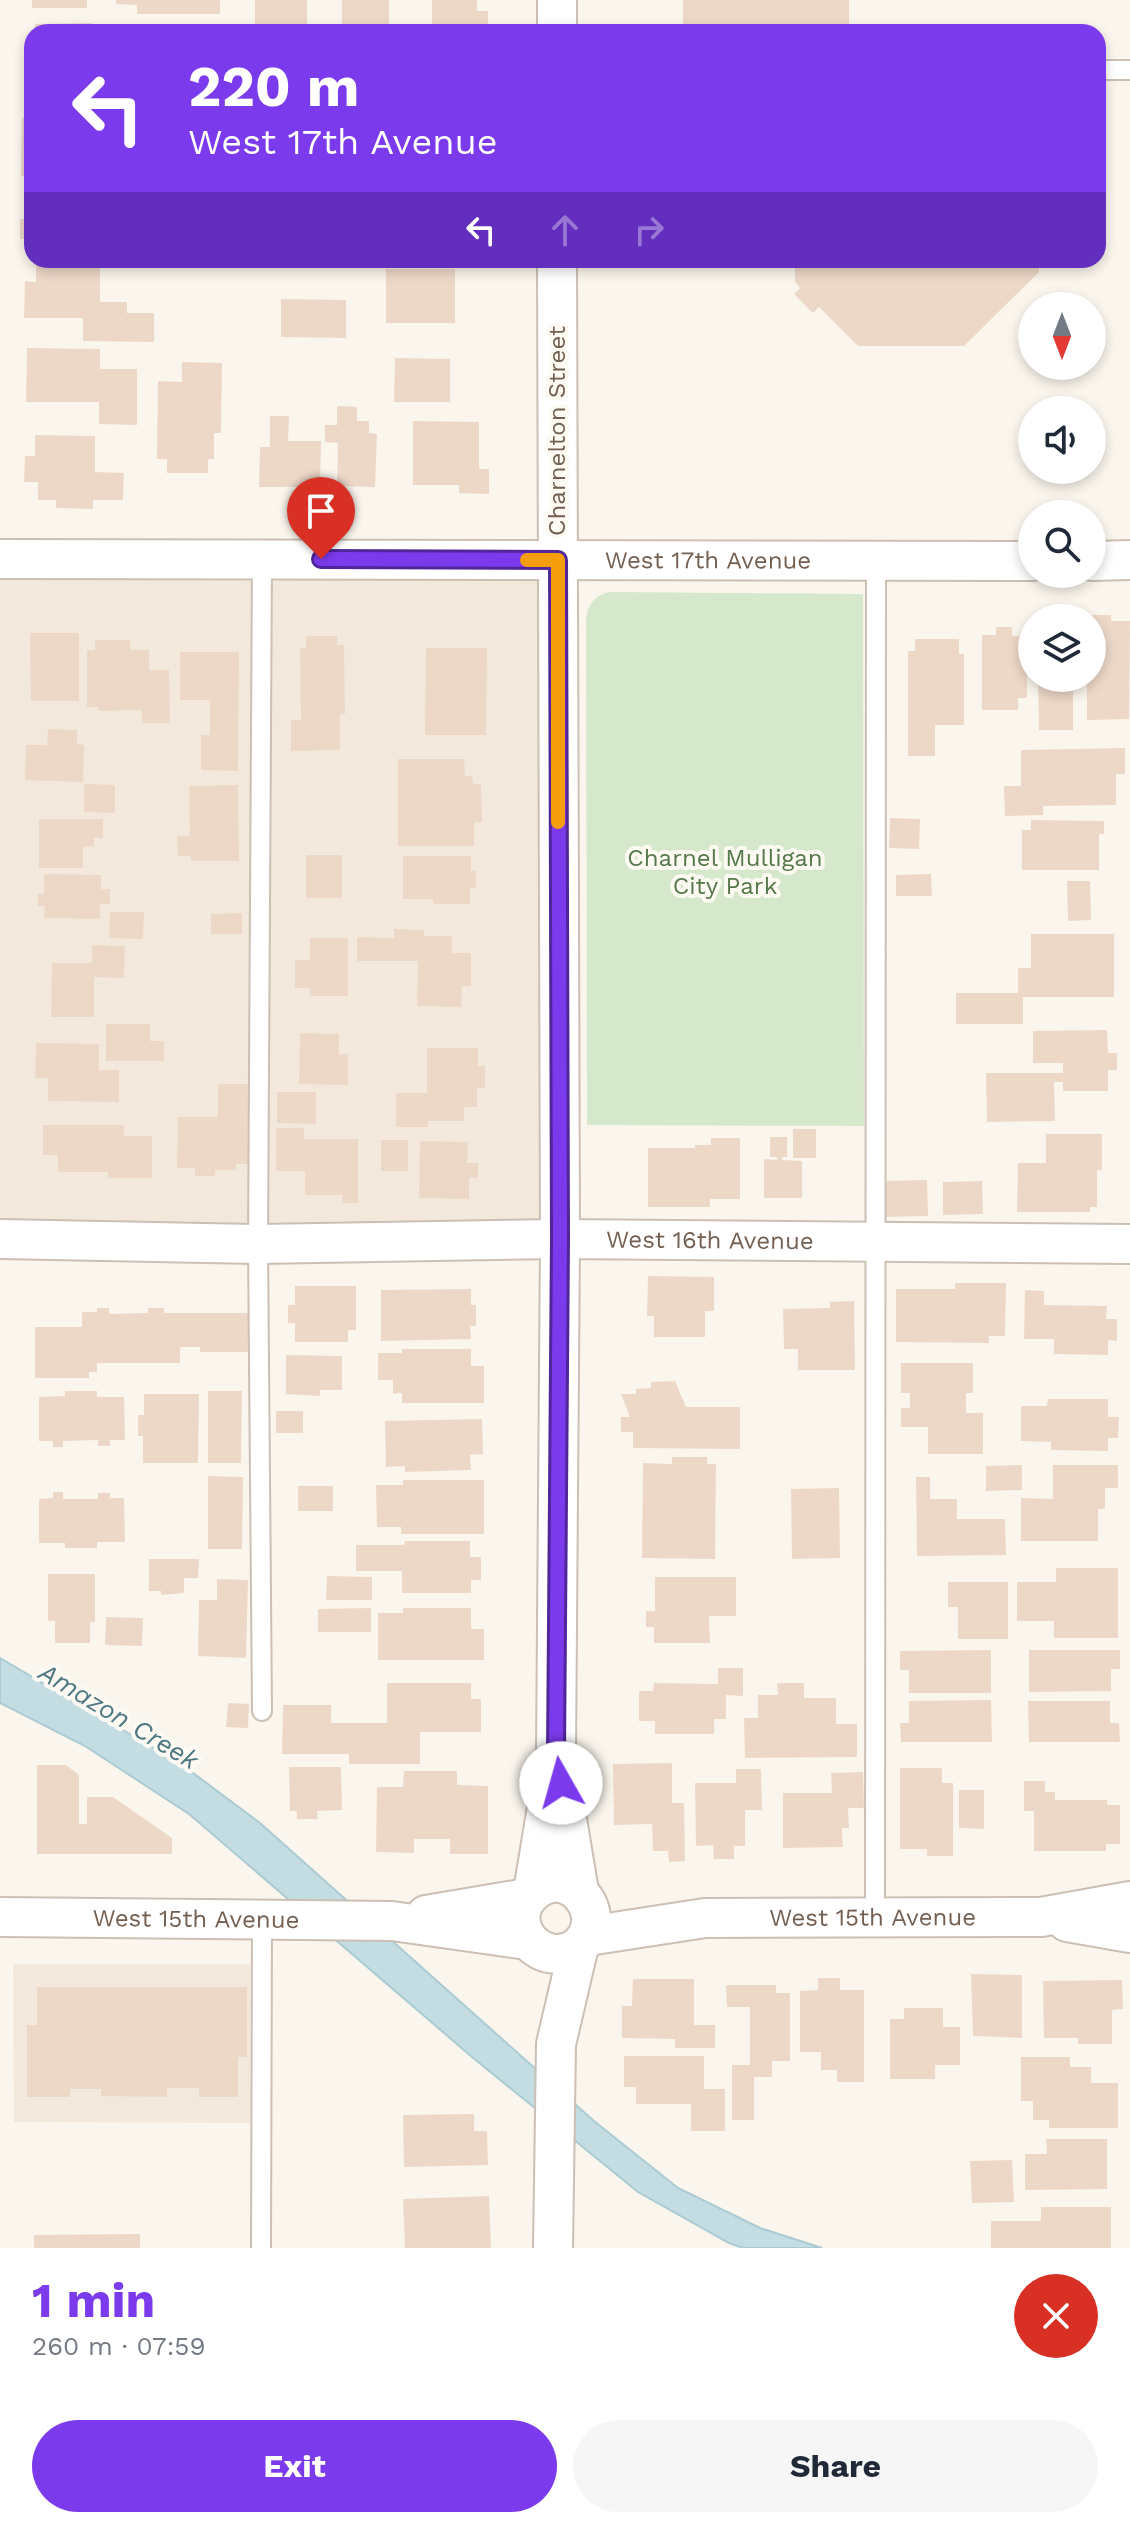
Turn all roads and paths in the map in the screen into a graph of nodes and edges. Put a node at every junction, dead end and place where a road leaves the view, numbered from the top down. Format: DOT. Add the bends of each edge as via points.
graph roads {
  1 [pos="557,0"];
  2 [pos="557,24"];
  3 [pos="1106,70"];
  4 [pos="1130,70"];
  5 [pos="557,268"];
  6 [pos="0,559"];
  7 [pos="262,559"];
  8 [pos="558,560"];
  9 [pos="1130,560"];
  10 [pos="1018,561"];
  11 [pos="1106,561"];
  12 [pos="876,562"];
  13 [pos="0,1239"];
  14 [pos="560,1239"];
  15 [pos="258,1244"];
  16 [pos="874,1244"];
  17 [pos="1130,1244"];
  18 [pos="262,1711"];
  19 [pos="556,1753"];
  20 [pos="530,1895"];
  21 [pos="582,1895"];
  22 [pos="1130,1901"];
  23 [pos="0,1917"];
  24 [pos="1041,1917"];
  25 [pos="705,1918"];
  26 [pos="875,1918"];
  27 [pos="278,1920"];
  28 [pos="392,1921"];
  29 [pos="1130,1933"];
  30 [pos="583,1941"];
  31 [pos="532,1945"];
  32 [pos="556,2056"];
  33 [pos="261,2248"];
  34 [pos="553,2248"];
  1 -- 2 [label="street"];
  3 -- 4 [label="lane"];
  5 -- 8 [label="street, Charnelton Street"];
  6 -- 7 [label="street, West 17th Avenue"];
  7 -- 8 [label="street, West 17th Avenue"];
  7 -- 15 [label="lane"];
  8 -- 12 [label="street, West 17th Avenue"];
  8 -- 14 [label="street, Charnelton Street"];
  9 -- 11 [label="street"];
  10 -- 12 [label="street, West 17th Avenue"];
  12 -- 16 [label="lane"];
  13 -- 15 [label="street, West 16th Avenue"];
  14 -- 15 [label="street, West 16th Avenue"];
  14 -- 16 [label="street, West 16th Avenue"];
  14 -- 19 [label="street, Charnelton Street"];
  15 -- 18 [label="lane"];
  16 -- 17 [label="street, West 16th Avenue"];
  16 -- 26 [label="lane"];
  19 -- 20 [label="street, Charnelton Street"];
  19 -- 21 [label="street, Charnelton Street"];
  20 -- 21 [label="street" via="558,1883"];
  20 -- 28 [label="street, West 15th Avenue"];
  20 -- 31 [label="street" via="520,1915"];
  21 -- 25 [label="street, West 15th Avenue"];
  21 -- 30 [label="street" via="592,1919"];
  22 -- 24 [label="street, West 15th Avenue"];
  23 -- 27 [label="street, West 15th Avenue"];
  24 -- 26 [label="street, West 15th Avenue"];
  24 -- 29 [label="street, West 15th Avenue"];
  25 -- 26 [label="street, West 15th Avenue"];
  25 -- 30 [label="street, West 15th Avenue"];
  27 -- 28 [label="street, West 15th Avenue"];
  27 -- 33 [label="lane"];
  28 -- 31 [label="street, West 15th Avenue"];
  30 -- 31 [label="street" via="558,1955"];
  30 -- 32 [label="street"];
  31 -- 32 [label="street"];
  32 -- 34 [label="street"];
}
